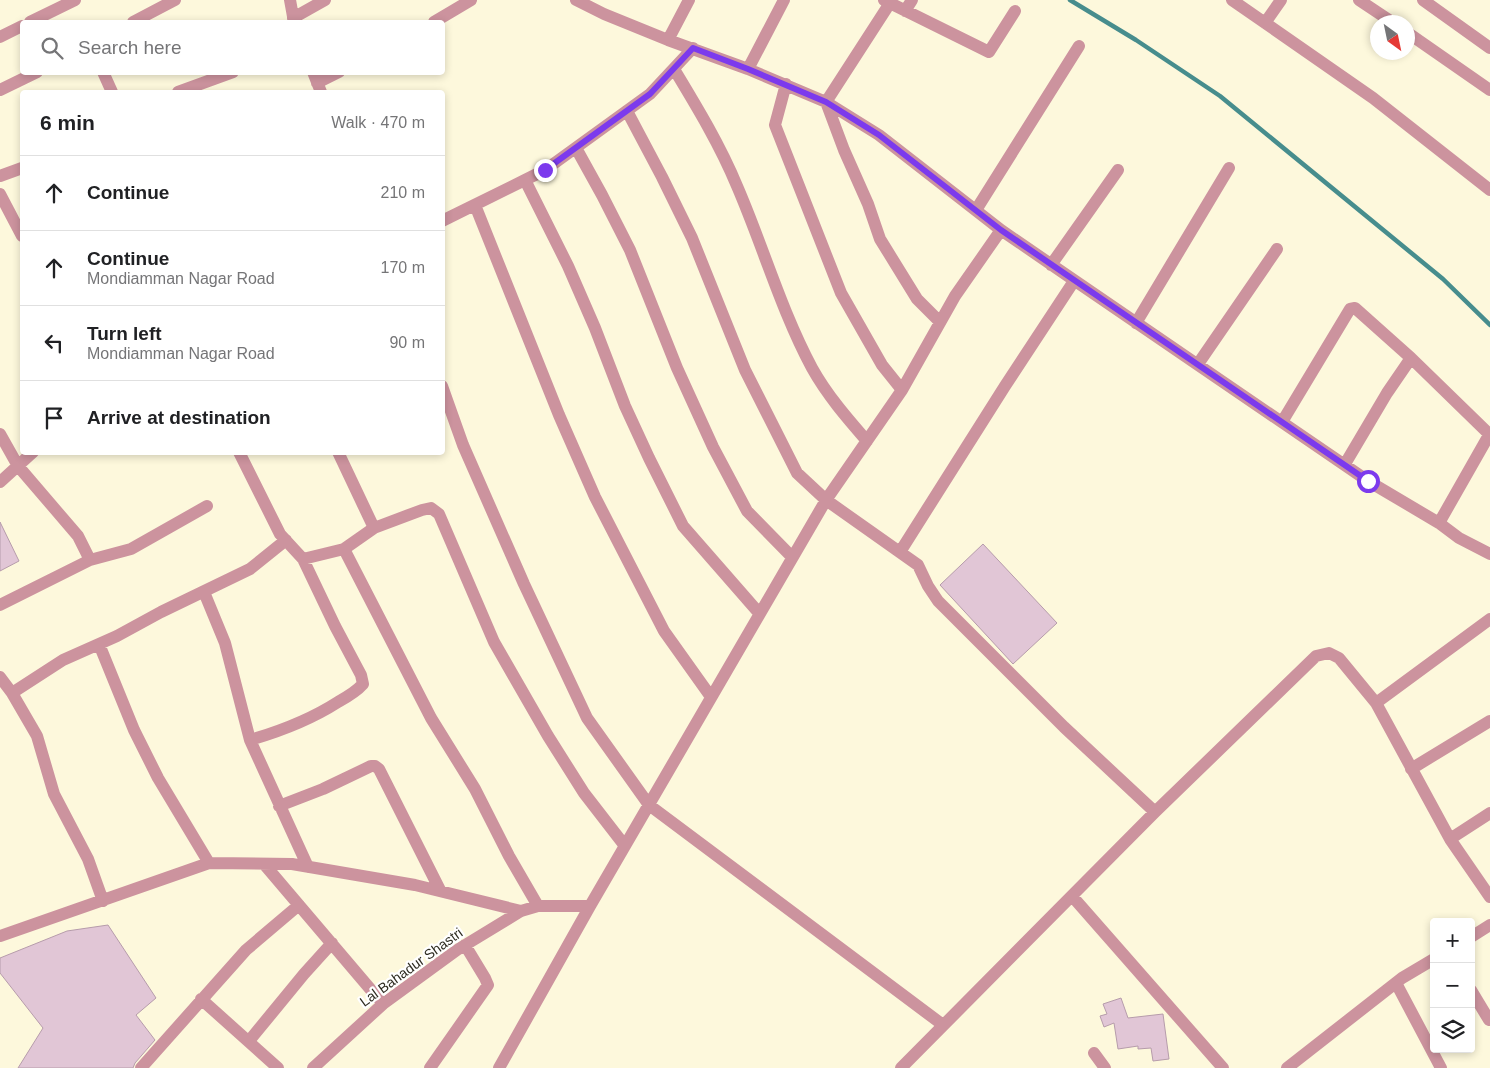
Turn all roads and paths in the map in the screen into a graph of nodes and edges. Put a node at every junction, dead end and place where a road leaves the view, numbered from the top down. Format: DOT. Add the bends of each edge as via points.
graph roads {
  1 [pos="75,0"];
  2 [pos="175,0"];
  3 [pos="290,0"];
  4 [pos="325,0"];
  5 [pos="471,0"];
  6 [pos="689,0"];
  7 [pos="784,0"];
  8 [pos="1232,0"];
  9 [pos="1281,0"];
  10 [pos="1359,0"];
  11 [pos="1422,0"];
  12 [pos="580,1"];
  13 [pos="887,1"];
  14 [pos="909,5"];
  15 [pos="1015,11"];
  16 [pos="1382,15"];
  17 [pos="34,20"];
  18 [pos="137,20"];
  19 [pos="294,20"];
  20 [pos="437,20"];
  21 [pos="1265,23"];
  22 [pos="20,27"];
  23 [pos="0,37"];
  24 [pos="1415,38"];
  25 [pos="668,40"];
  26 [pos="1079,46"];
  27 [pos="693,48"];
  28 [pos="1490,48"];
  29 [pos="674,69"];
  30 [pos="748,69"];
  31 [pos="30,75"];
  32 [pos="104,75"];
  33 [pos="225,75"];
  34 [pos="333,75"];
  35 [pos="317,83"];
  36 [pos="786,84"];
  37 [pos="0,90"];
  38 [pos="111,90"];
  39 [pos="184,90"];
  40 [pos="1490,90"];
  41 [pos="826,102"];
  42 [pos="627,111"];
  43 [pos="576,148"];
  44 [pos="1230,168"];
  45 [pos="20,169"];
  46 [pos="1118,170"];
  47 [pos="0,176"];
  48 [pos="525,180"];
  49 [pos="1490,190"];
  50 [pos="0,194"];
  51 [pos="475,205"];
  52 [pos="976,210"];
  53 [pos="445,220"];
  54 [pos="1001,230"];
  55 [pos="20,232"];
  56 [pos="1277,249"];
  57 [pos="1052,265"];
  58 [pos="1074,281"];
  59 [pos="940,322"];
  60 [pos="1136,322"];
  61 [pos="1411,358"];
  62 [pos="1198,364"];
  63 [pos="902,390"];
  64 [pos="445,394"];
  65 [pos="1282,422"];
  66 [pos="0,434"];
  67 [pos="1490,435"];
  68 [pos="867,441"];
  69 [pos="30,455"];
  70 [pos="240,455"];
  71 [pos="339,455"];
  72 [pos="1344,464"];
  73 [pos="18,466"];
  74 [pos="0,482"];
  75 [pos="826,500"];
  76 [pos="207,506"];
  77 [pos="1439,523"];
  78 [pos="374,528"];
  79 [pos="286,540"];
  80 [pos="344,549"];
  81 [pos="900,552"];
  82 [pos="1490,554"];
  83 [pos="792,557"];
  84 [pos="303,558"];
  85 [pos="90,560"];
  86 [pos="204,592"];
  87 [pos="0,605"];
  88 [pos="759,614"];
  89 [pos="1490,619"];
  90 [pos="99,644"];
  91 [pos="0,677"];
  92 [pos="12,693"];
  93 [pos="711,696"];
  94 [pos="1376,703"];
  95 [pos="1490,721"];
  96 [pos="250,740"];
  97 [pos="1411,769"];
  98 [pos="649,805"];
  99 [pos="279,806"];
  100 [pos="1155,812"];
  101 [pos="1490,813"];
  102 [pos="1450,839"];
  103 [pos="625,846"];
  104 [pos="209,863"];
  105 [pos="264,864"];
  106 [pos="308,866"];
  107 [pos="440,890"];
  108 [pos="1072,896"];
  109 [pos="1490,897"];
  110 [pos="103,901"];
  111 [pos="300,905"];
  112 [pos="538,906"];
  113 [pos="590,906"];
  114 [pos="521,911"];
  115 [pos="1490,925"];
  116 [pos="1475,934"];
  117 [pos="0,936"];
  118 [pos="332,943"];
  119 [pos="466,945"];
  120 [pos="1430,962"];
  121 [pos="1396,983"];
  122 [pos="1475,997"];
  123 [pos="201,999"];
  124 [pos="383,1004"];
  125 [pos="1490,1019"];
  126 [pos="944,1025"];
  127 [pos="249,1041"];
  128 [pos="1094,1053"];
  129 [pos="141,1068"];
  130 [pos="278,1068"];
  131 [pos="313,1068"];
  132 [pos="430,1068"];
  133 [pos="499,1068"];
  134 [pos="901,1068"];
  135 [pos="1106,1068"];
  136 [pos="1223,1068"];
  137 [pos="1287,1068"];
  138 [pos="1442,1068"];
  1 -- 17 [label="street"];
  2 -- 18 [label="street"];
  3 -- 19 [label="street"];
  4 -- 19 [label="street"];
  5 -- 20 [label="street"];
  6 -- 25 [label="street"];
  7 -- 30 [label="street"];
  8 -- 21 [label="street"];
  9 -- 21 [label="street"];
  10 -- 16 [label="street"];
  11 -- 28 [label="street"];
  12 -- 25 [label="street"];
  13 -- 14 [label="street"];
  13 -- 41 [label="street"];
  14 -- 15 [label="street" via="989,52"];
  21 -- 49 [label="street" via="1373,98"];
  22 -- 23 [label="street"];
  24 -- 40 [label="street"];
  25 -- 27 [label="street"];
  26 -- 52 [label="street"];
  27 -- 29 [label="street"];
  27 -- 30 [label="street"];
  29 -- 42 [label="street" via="650,94"];
  29 -- 68 [label="street" via="706,121 737,184 787,314 812,369 837,407"];
  30 -- 36 [label="street"];
  31 -- 37 [label="street"];
  32 -- 38 [label="street"];
  33 -- 39 [label="street"];
  34 -- 35 [label="street"];
  36 -- 41 [label="street"];
  36 -- 63 [label="street" via="775,124 841,292 882,365"];
  41 -- 52 [label="street" via="879,135"];
  41 -- 59 [label="street" via="880,240 917,299"];
  42 -- 43 [label="street"];
  42 -- 75 [label="street" via="692,238 744,370 798,473"];
  43 -- 48 [label="street"];
  43 -- 83 [label="street" via="630,250 713,447 747,510"];
  44 -- 60 [label="street"];
  45 -- 47 [label="street"];
  46 -- 57 [label="street"];
  48 -- 51 [label="street"];
  48 -- 88 [label="street" via="568,266 648,458 683,526"];
  50 -- 55 [label="street"];
  51 -- 53 [label="street"];
  51 -- 93 [label="street" via="595,497 664,631"];
  52 -- 54 [label="street"];
  54 -- 57 [label="street"];
  54 -- 59 [label="street"];
  56 -- 62 [label="street"];
  57 -- 58 [label="street"];
  58 -- 60 [label="street"];
  58 -- 81 [label="street"];
  59 -- 63 [label="street"];
  60 -- 62 [label="street"];
  61 -- 65 [label="street" via="1355,308 1350,309"];
  61 -- 67 [label="street"];
  61 -- 72 [label="street"];
  62 -- 65 [label="street"];
  63 -- 68 [label="street"];
  64 -- 98 [label="street" via="463,445 512,558 587,718"];
  65 -- 72 [label="street"];
  66 -- 73 [label="street"];
  67 -- 77 [label="street"];
  68 -- 75 [label="street"];
  69 -- 73 [label="street"];
  70 -- 79 [label="street"];
  71 -- 78 [label="street"];
  72 -- 77 [label="street"];
  73 -- 74 [label="street"];
  73 -- 85 [label="street" via="78,536"];
  75 -- 81 [label="street"];
  75 -- 83 [label="street"];
  76 -- 85 [label="street" via="131,549"];
  77 -- 82 [label="street"];
  78 -- 80 [label="street"];
  78 -- 103 [label="street" via="431,508 439,514 494,642 584,793"];
  79 -- 84 [label="street"];
  79 -- 86 [label="street" via="250,569"];
  80 -- 84 [label="street"];
  80 -- 112 [label="street" via="431,718 476,789"];
  81 -- 100 [label="street" via="918,565 938,601"];
  83 -- 88 [label="street"];
  84 -- 96 [label="street" via="362,675 363,684 324,711 275,733"];
  85 -- 87 [label="street"];
  86 -- 90 [label="street"];
  86 -- 96 [label="street" via="225,643"];
  88 -- 93 [label="street"];
  89 -- 94 [label="street"];
  90 -- 92 [label="street" via="63,660"];
  90 -- 104 [label="street" via="134,730 158,778"];
  91 -- 92 [label="street"];
  92 -- 110 [label="street" via="37,736 54,794 88,859"];
  93 -- 98 [label="street"];
  94 -- 97 [label="street"];
  94 -- 100 [label="street" via="1339,658 1329,653 1316,656"];
  95 -- 97 [label="street"];
  96 -- 99 [label="street"];
  97 -- 102 [label="street"];
  98 -- 103 [label="street"];
  98 -- 126 [label="street"];
  99 -- 106 [label="street"];
  99 -- 107 [label="street" via="376,766"];
  100 -- 108 [label="street"];
  101 -- 102 [label="street"];
  102 -- 109 [label="street"];
  103 -- 113 [label="street"];
  104 -- 105 [label="street"];
  104 -- 110 [label="street"];
  105 -- 106 [label="street"];
  105 -- 111 [label="street"];
  106 -- 107 [label="street"];
  107 -- 114 [label="street"];
  108 -- 126 [label="street"];
  108 -- 136 [label="street"];
  110 -- 117 [label="street"];
  111 -- 118 [label="street"];
  111 -- 123 [label="street" via="246,950"];
  112 -- 113 [label="street, Lal Bahadur Shastri"];
  112 -- 114 [label="street, Lal Bahadur Shastri"];
  113 -- 133 [label="street"];
  114 -- 119 [label="street, Lal Bahadur Shastri"];
  115 -- 116 [label="street"];
  118 -- 124 [label="street"];
  118 -- 127 [label="street"];
  119 -- 124 [label="street, Lal Bahadur Shastri"];
  119 -- 132 [label="street" via="488,985"];
  120 -- 121 [label="street"];
  121 -- 137 [label="street"];
  121 -- 138 [label="street"];
  122 -- 125 [label="street"];
  123 -- 127 [label="street"];
  123 -- 129 [label="street"];
  124 -- 131 [label="street, Lal Bahadur Shastri"];
  126 -- 134 [label="street"];
  127 -- 130 [label="street"];
  128 -- 135 [label="street"];
}
